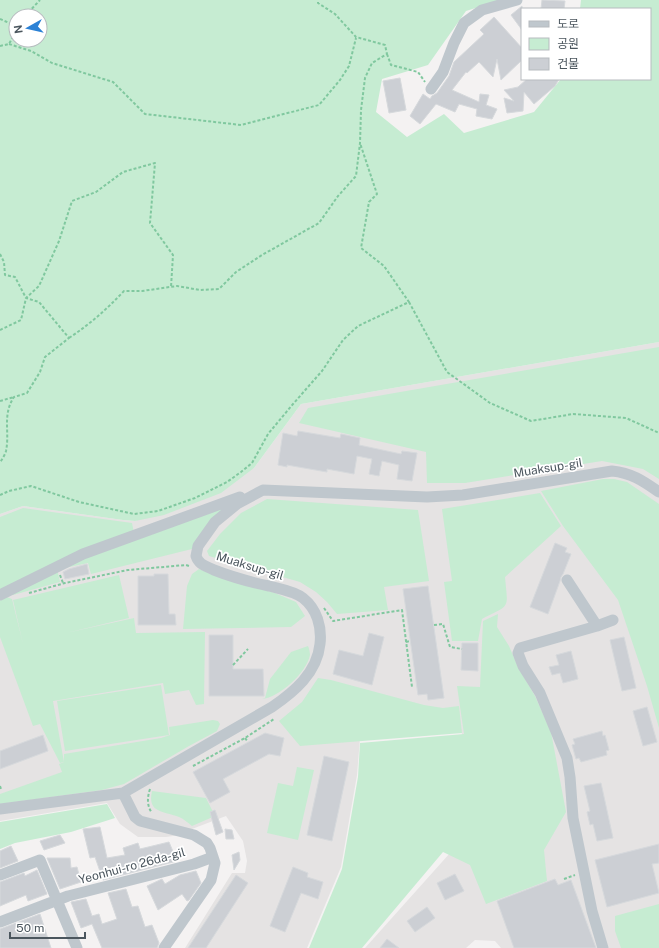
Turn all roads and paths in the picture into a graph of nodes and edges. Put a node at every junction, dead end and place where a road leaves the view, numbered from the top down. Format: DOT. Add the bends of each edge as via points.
graph roads {
  1 [pos="40,0"];
  2 [pos="318,0"];
  3 [pos="517,0"];
  4 [pos="32,8"];
  5 [pos="356,37"];
  6 [pos="22,48"];
  7 [pos="387,54"];
  8 [pos="430,89"];
  9 [pos="360,143"];
  10 [pos="0,254"];
  11 [pos="171,287"];
  12 [pos="26,298"];
  13 [pos="409,302"];
  14 [pos="0,330"];
  15 [pos="69,338"];
  16 [pos="14,397"];
  17 [pos="0,401"];
  18 [pos="659,432"];
  19 [pos="0,462"];
  20 [pos="659,492"];
  21 [pos="0,494"];
  22 [pos="243,501"];
  23 [pos="194,568"];
  24 [pos="567,580"];
  25 [pos="65,583"];
  26 [pos="66,588"];
  27 [pos="27,593"];
  28 [pos="0,595"];
  29 [pos="613,620"];
  30 [pos="333,621"];
  31 [pos="434,625"];
  32 [pos="596,626"];
  33 [pos="410,641"];
  34 [pos="406,642"];
  35 [pos="248,649"];
  36 [pos="462,649"];
  37 [pos="234,665"];
  38 [pos="412,688"];
  39 [pos="258,730"];
  40 [pos="245,738"];
  41 [pos="248,742"];
  42 [pos="192,767"];
  43 [pos="123,793"];
  44 [pos="0,809"];
  45 [pos="213,858"];
  46 [pos="0,875"];
  47 [pos="57,900"];
  48 [pos="0,922"];
  49 [pos="77,948"];
  50 [pos="164,948"];
  51 [pos="603,948"];
  1 -- 4 [label="path"];
  2 -- 5 [label="path" via="318,3 335,14"];
  3 -- 8 [label="street" via="482,10 464,23 443,72"];
  5 -- 6 [label="path" via="349,66 319,105 241,125 145,114 113,82 52,63"];
  5 -- 7 [label="path" via="386,45"];
  7 -- 8 [label="path" via="390,65 418,72"];
  7 -- 9 [label="path" via="372,63 365,78"];
  9 -- 11 [label="path" via="356,176 319,223 262,255 236,272 219,288 200,290"];
  9 -- 13 [label="path" via="377,194 369,202 361,248 384,266"];
  10 -- 12 [label="path" via="4,262 5,275 15,277"];
  11 -- 12 [label="path" via="173,255 150,223 155,163 123,172 96,192 72,201 59,241 39,286"];
  11 -- 15 [label="path" via="124,291 88,326"];
  12 -- 14 [label="path" via="21,320"];
  12 -- 15 [label="path" via="39,302"];
  13 -- 18 [label="path" via="448,372 490,403 531,421 573,414 626,418"];
  13 -- 21 [label="path" via="358,326 343,340 322,371 268,434 252,463 227,482 195,498 158,511 134,514 79,502 31,486"];
  15 -- 16 [label="path" via="45,357 40,372 27,393"];
  16 -- 17 [label="path"];
  16 -- 19 [label="path" via="7,414 6,452"];
  20 -- 22 [label="street, Muaksup-gil" via="633,475 612,471 463,495 427,497 263,490"];
  22 -- 28 [label="street" via="241,497 83,554"];
  22 -- 43 [label="street, Muaksup-gil" via="215,522 196,551 197,560 230,576 302,597 316,614 320,631 316,661 309,675 286,698"];
  23 -- 25 [label="path" via="186,565 128,570"];
  24 -- 32 [label="street"];
  25 -- 26 [label="path"];
  25 -- 27 [label="path"];
  29 -- 32 [label="street"];
  30 -- 34 [label="path" via="402,610"];
  31 -- 36 [label="path" via="443,624 450,648"];
  32 -- 51 [label="street" via="520,648 518,653 540,693 566,758 573,818 592,911"];
  33 -- 34 [label="path"];
  34 -- 38 [label="path"];
  35 -- 37 [label="path"];
  39 -- 40 [label="path"];
  40 -- 41 [label="path"];
  40 -- 42 [label="path"];
  43 -- 44 [label="street"];
  43 -- 45 [label="street" via="135,817 140,821 194,835 207,843"];
  45 -- 47 [label="street, Yeonhui-ro 26da-gil"];
  45 -- 50 [label="street" via="215,863 211,880"];
  46 -- 47 [label="street" via="40,860"];
  47 -- 48 [label="street, Yeonhui-ro 26da-gil"];
  47 -- 49 [label="street"];
}
